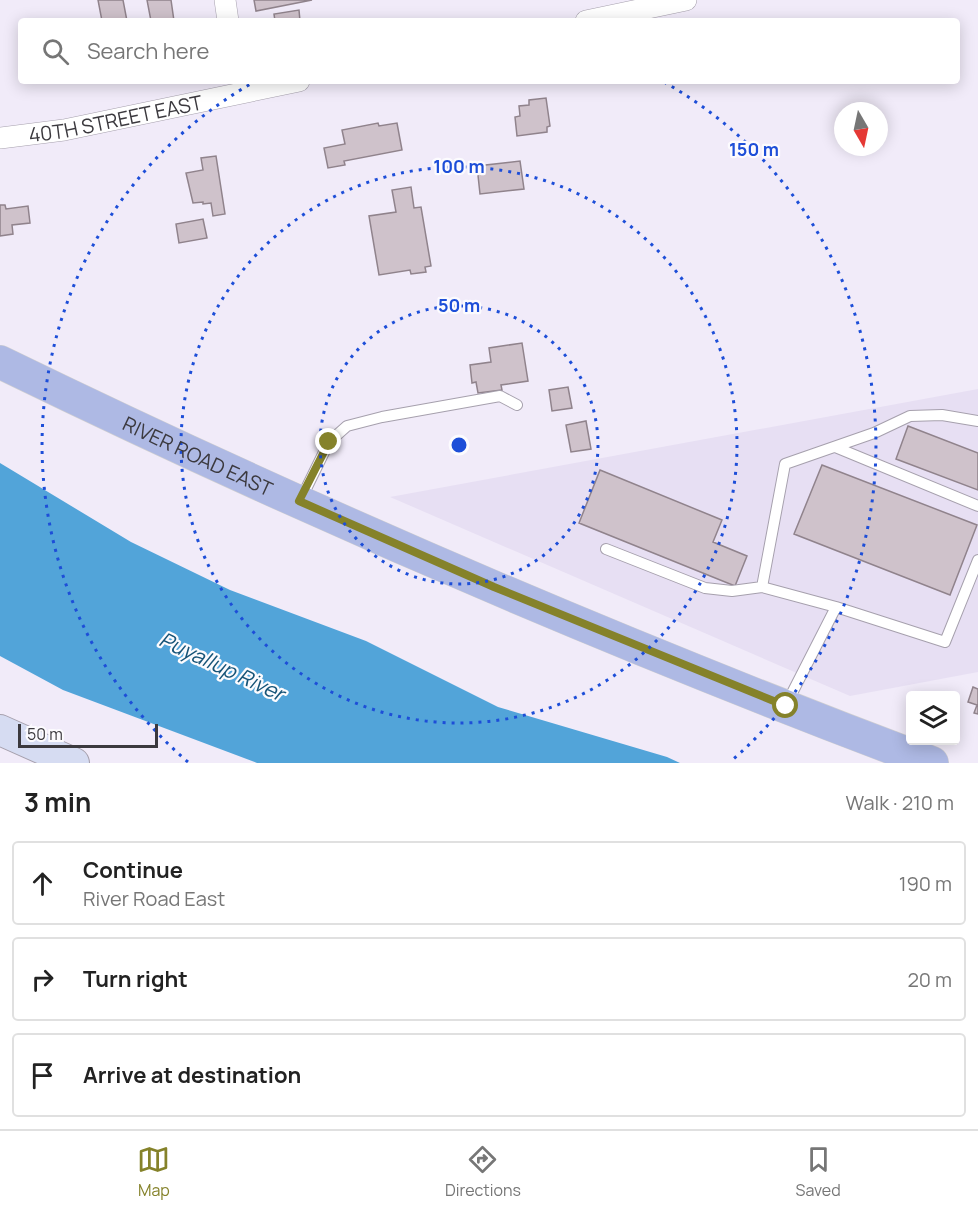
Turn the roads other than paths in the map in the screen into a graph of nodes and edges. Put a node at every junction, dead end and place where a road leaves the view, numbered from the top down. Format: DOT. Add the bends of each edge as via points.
graph roads {
  1 [pos="225,0"];
  2 [pos="686,0"];
  3 [pos="228,18"];
  4 [pos="600,18"];
  5 [pos="270,84"];
  6 [pos="240,87"];
  7 [pos="0,138"];
  8 [pos="0,362"];
  9 [pos="517,405"];
  10 [pos="978,421"];
  11 [pos="835,447"];
  12 [pos="299,501"];
  13 [pos="978,506"];
  14 [pos="606,549"];
  15 [pos="978,560"];
  16 [pos="762,587"];
  17 [pos="836,607"];
  18 [pos="786,706"];
  19 [pos="0,730"];
  20 [pos="74,763"];
  21 [pos="932,763"];
  1 -- 3 [label="street"];
  2 -- 4 [label="street"];
  5 -- 6 [label="street, 40TH STREET EAST"];
  6 -- 7 [label="street, 40TH STREET EAST" via="64,130"];
  8 -- 12 [label="main road, RIVER ROAD EAST"];
  9 -- 12 [label="lane" via="500,396 347,426 329,442"];
  10 -- 11 [label="lane" via="942,415 910,416"];
  11 -- 13 [label="lane"];
  11 -- 16 [label="lane" via="785,464"];
  12 -- 18 [label="main road, RIVER ROAD EAST" via="494,587"];
  14 -- 16 [label="lane" via="705,588 732,591"];
  15 -- 17 [label="lane" via="945,642"];
  16 -- 17 [label="lane"];
  17 -- 18 [label="lane"];
  18 -- 21 [label="main road, RIVER ROAD EAST"];
  19 -- 20 [label="street"];
}
